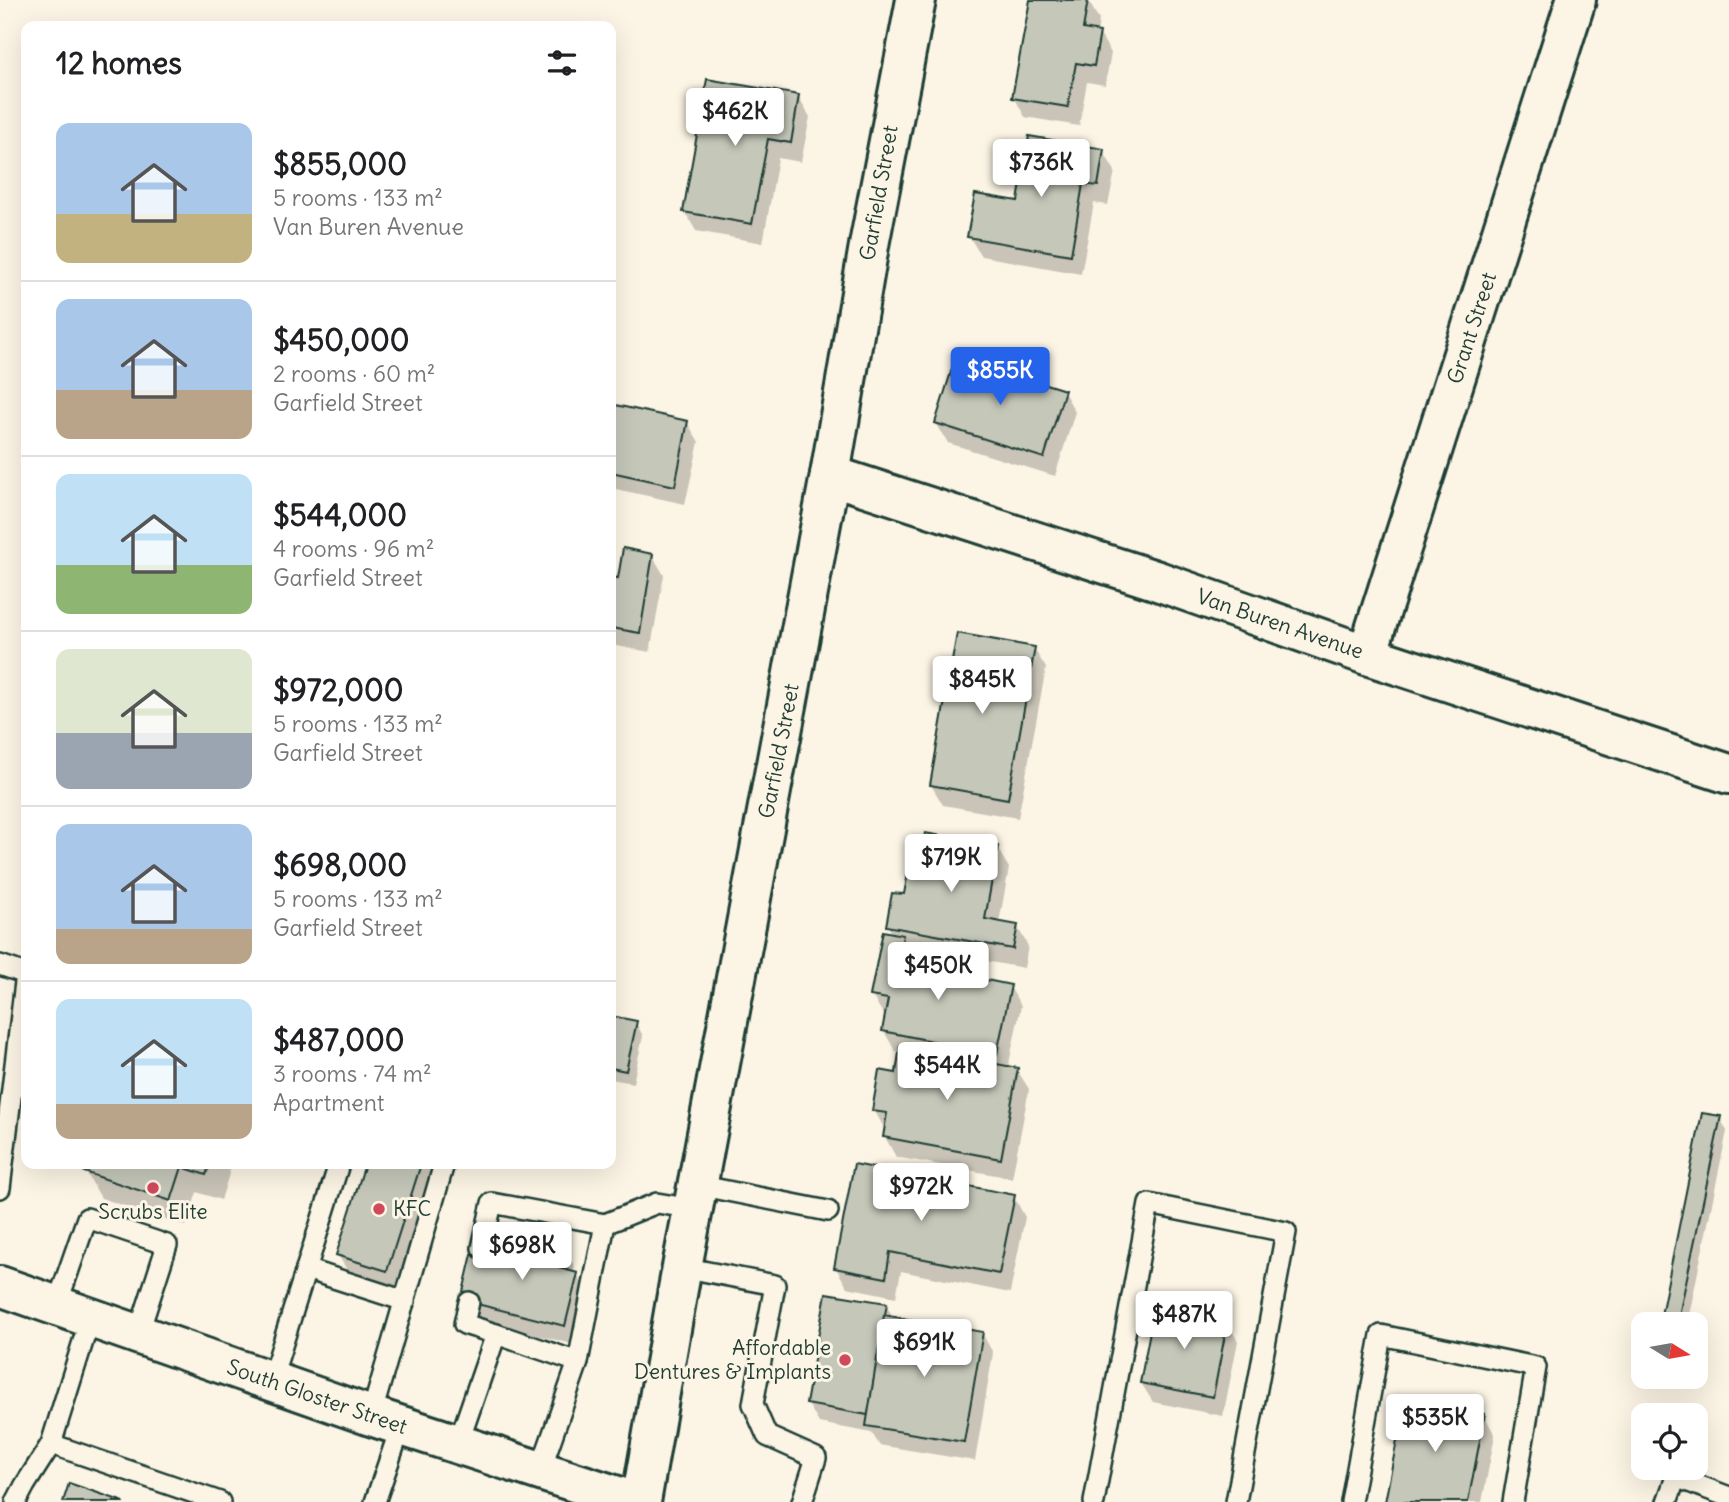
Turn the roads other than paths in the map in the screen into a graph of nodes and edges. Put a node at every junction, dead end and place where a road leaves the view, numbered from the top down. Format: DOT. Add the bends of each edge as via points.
graph roads {
  1 [pos="915,0"];
  2 [pos="1576,0"];
  3 [pos="830,475"];
  4 [pos="1367,655"];
  5 [pos="1729,774"];
  6 [pos="0,965"];
  7 [pos="21,972"];
  8 [pos="21,1012"];
  9 [pos="2,1156"];
  10 [pos="337,1169"];
  11 [pos="443,1169"];
  12 [pos="0,1188"];
  13 [pos="695,1197"];
  14 [pos="828,1211"];
  15 [pos="605,1224"];
  16 [pos="482,1248"];
  17 [pos="682,1267"];
  18 [pos="306,1269"];
  19 [pos="0,1286"];
  20 [pos="405,1301"];
  21 [pos="469,1302"];
  22 [pos="73,1313"];
  23 [pos="496,1334"];
  24 [pos="138,1335"];
  25 [pos="578,1362"];
  26 [pos="271,1381"];
  27 [pos="386,1421"];
  28 [pos="51,1444"];
  29 [pos="458,1444"];
  30 [pos="540,1471"];
  31 [pos="1729,1497"];
  32 [pos="16,1502"];
  33 [pos="220,1502"];
  34 [pos="375,1502"];
  35 [pos="638,1502"];
  36 [pos="802,1502"];
  37 [pos="1094,1502"];
  38 [pos="1236,1502"];
  39 [pos="1351,1502"];
  40 [pos="1513,1502"];
  41 [pos="1667,1502"];
  1 -- 3 [label="street, Garfield Street"];
  2 -- 4 [label="street, Grant Street"];
  3 -- 4 [label="street, Van Buren Avenue" via="1155,580"];
  3 -- 13 [label="street, Garfield Street"];
  4 -- 5 [label="street, Van Buren Avenue"];
  6 -- 7 [label="lane"];
  8 -- 9 [label="lane"];
  9 -- 12 [label="lane"];
  10 -- 18 [label="lane"];
  11 -- 20 [label="lane"];
  13 -- 14 [label="lane"];
  13 -- 15 [label="lane" via="657,1203"];
  13 -- 17 [label="street, Garfield Street"];
  15 -- 16 [label="lane" via="492,1203"];
  15 -- 25 [label="lane"];
  17 -- 35 [label="street, Garfield Street"];
  17 -- 36 [label="lane" via="775,1285 752,1404 767,1436 816,1458"];
  18 -- 20 [label="lane"];
  18 -- 26 [label="lane"];
  19 -- 22 [label="street, South Gloster Street"];
  20 -- 27 [label="lane"];
  21 -- 23 [label="lane" via="464,1324"];
  22 -- 24 [label="street, South Gloster Street"];
  22 -- 24 [label="lane" via="87,1218 167,1245"];
  22 -- 28 [label="lane"];
  23 -- 25 [label="lane"];
  23 -- 29 [label="lane"];
  24 -- 26 [label="street, South Gloster Street"];
  25 -- 30 [label="lane"];
  26 -- 27 [label="street, South Gloster Street"];
  27 -- 29 [label="street, South Gloster Street"];
  27 -- 34 [label="lane"];
  28 -- 32 [label="lane"];
  28 -- 33 [label="lane"];
  29 -- 30 [label="street, South Gloster Street"];
  30 -- 35 [label="street, South Gloster Street"];
  31 -- 41 [label="lane" via="1676,1477"];
  37 -- 38 [label="lane" via="1149,1204 1286,1232"];
  39 -- 40 [label="lane" via="1381,1335 1536,1367"];
}
